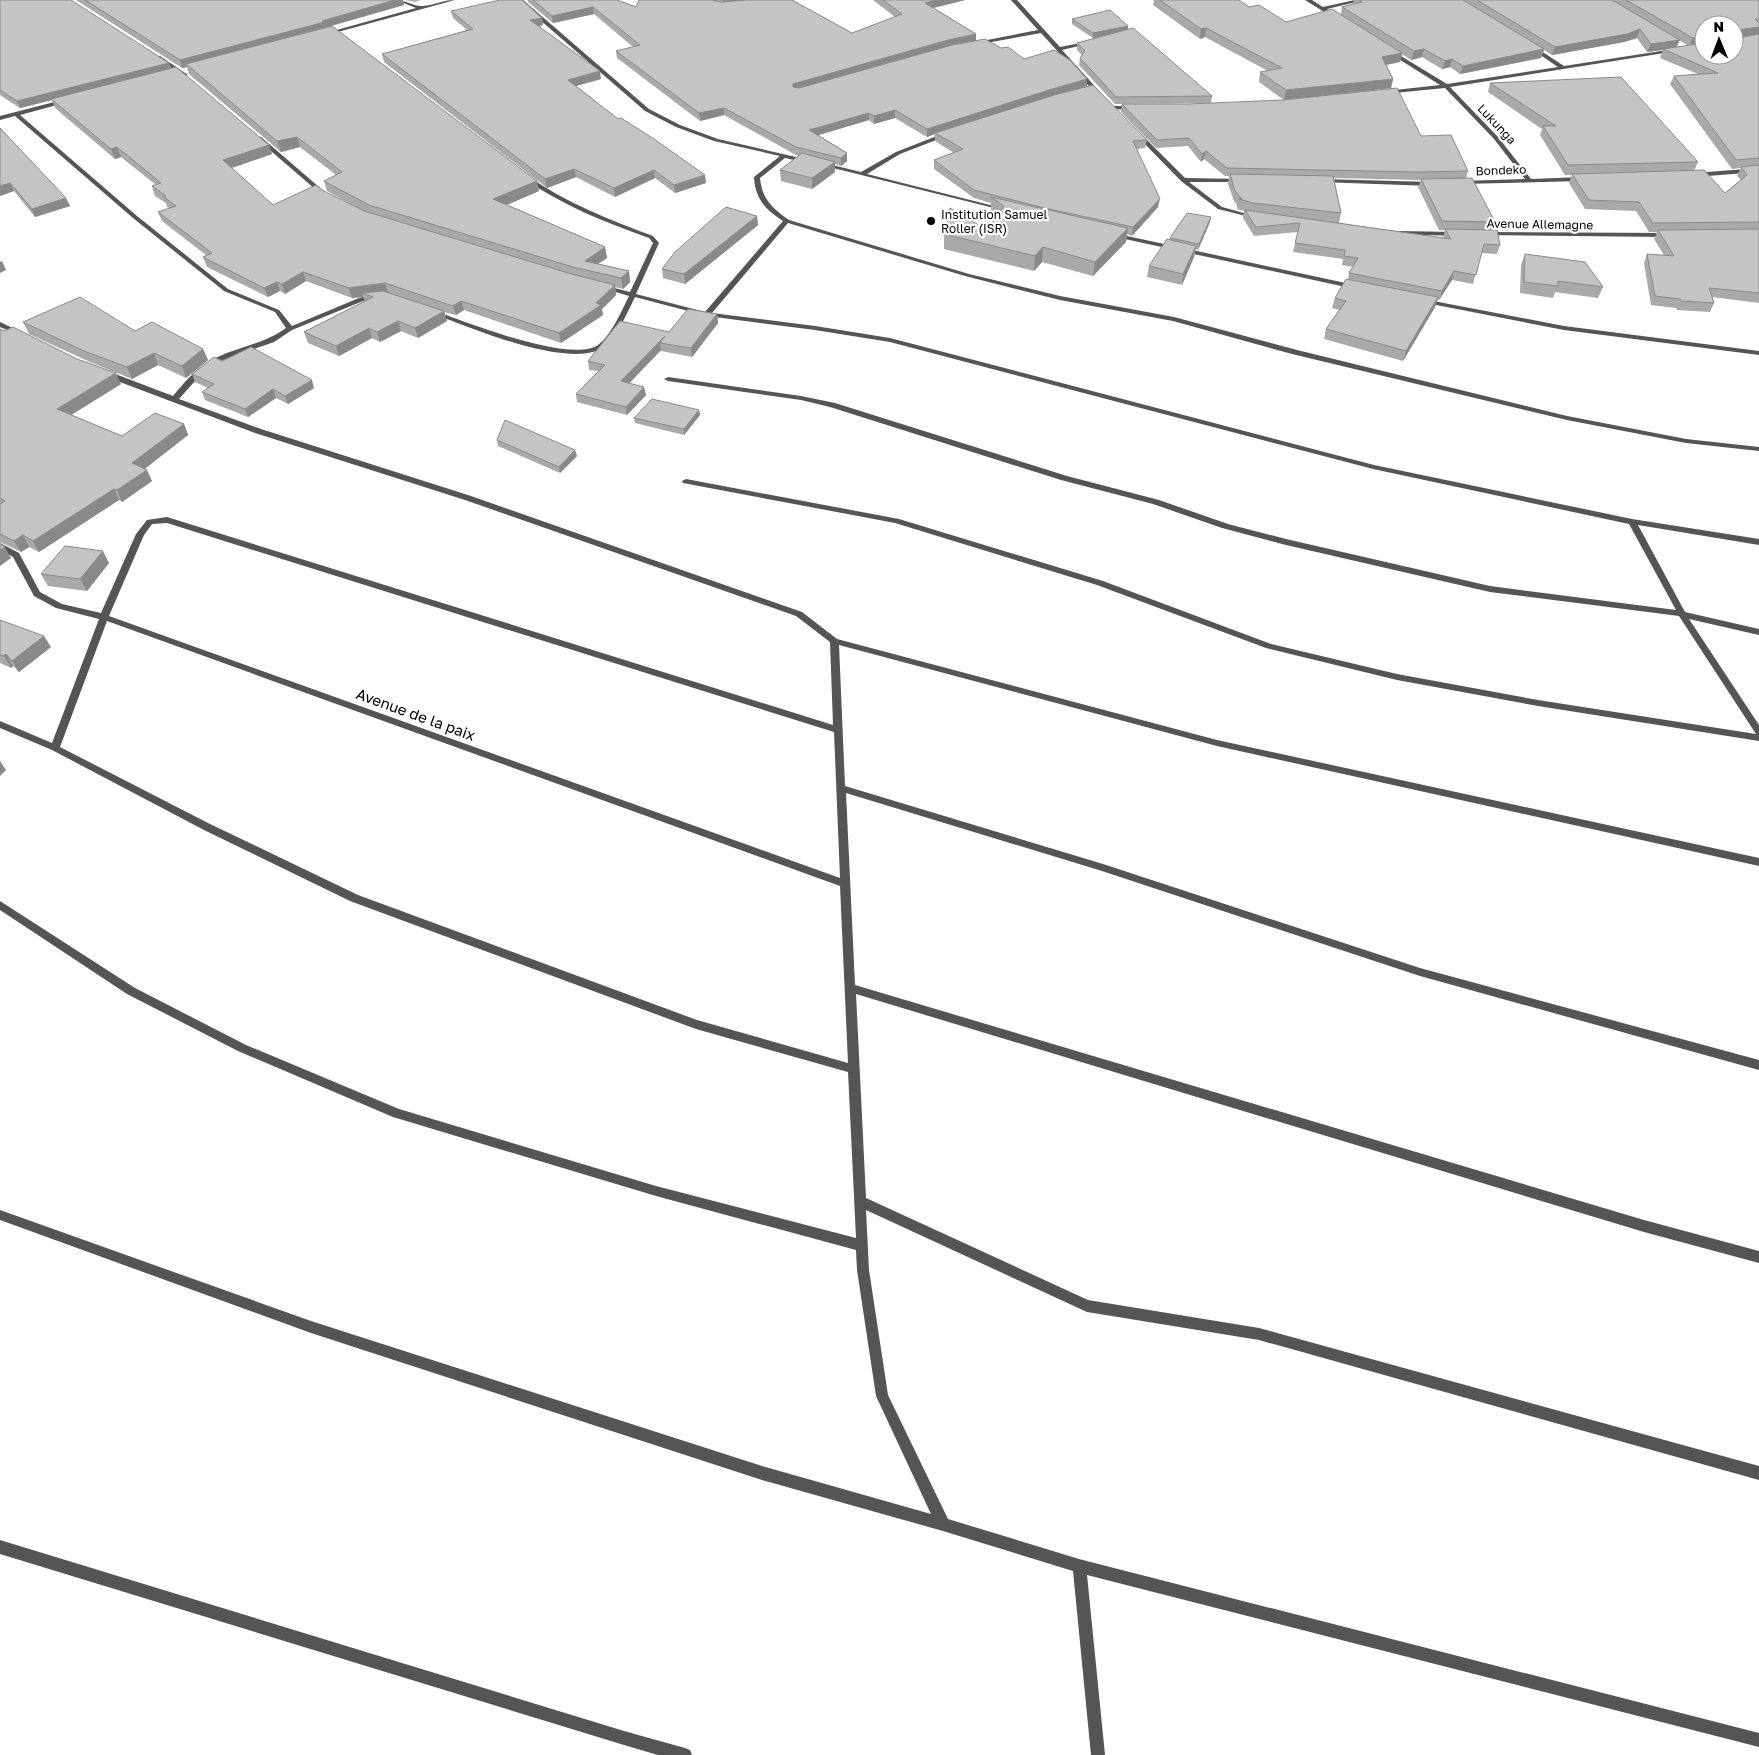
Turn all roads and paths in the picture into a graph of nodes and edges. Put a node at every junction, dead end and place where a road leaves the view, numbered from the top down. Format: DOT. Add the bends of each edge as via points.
graph roads {
  1 [pos="399,0"];
  2 [pos="452,0"];
  3 [pos="520,0"];
  4 [pos="1014,0"];
  5 [pos="1308,0"];
  6 [pos="1362,0"];
  7 [pos="420,8"];
  8 [pos="1322,9"];
  9 [pos="1347,24"];
  10 [pos="337,31"];
  11 [pos="1043,31"];
  12 [pos="318,36"];
  13 [pos="344,37"];
  14 [pos="1094,41"];
  15 [pos="1524,41"];
  16 [pos="972,45"];
  17 [pos="1380,45"];
  18 [pos="1058,49"];
  19 [pos="1677,50"];
  20 [pos="149,51"];
  21 [pos="1563,68"];
  22 [pos="190,70"];
  23 [pos="181,72"];
  24 [pos="172,74"];
  25 [pos="189,78"];
  26 [pos="1446,86"];
  27 [pos="1094,89"];
  28 [pos="1085,91"];
  29 [pos="1378,94"];
  30 [pos="70,100"];
  31 [pos="1114,108"];
  32 [pos="1141,108"];
  33 [pos="15,114"];
  34 [pos="1120,114"];
  35 [pos="0,118"];
  36 [pos="1132,128"];
  37 [pos="951,132"];
  38 [pos="255,134"];
  39 [pos="784,156"];
  40 [pos="1759,170"];
  41 [pos="520,173"];
  42 [pos="862,174"];
  43 [pos="1686,175"];
  44 [pos="1588,178"];
  45 [pos="1184,180"];
  46 [pos="1250,180"];
  47 [pos="1530,180"];
  48 [pos="1318,181"];
  49 [pos="1443,183"];
  50 [pos="1452,183"];
  51 [pos="328,197"];
  52 [pos="1014,212"];
  53 [pos="1260,219"];
  54 [pos="788,221"];
  55 [pos="1389,233"];
  56 [pos="1110,234"];
  57 [pos="1469,234"];
  58 [pos="1479,234"];
  59 [pos="1674,235"];
  60 [pos="598,286"];
  61 [pos="1361,288"];
  62 [pos="632,295"];
  63 [pos="387,297"];
  64 [pos="1419,300"];
  65 [pos="424,309"];
  66 [pos="707,314"];
  67 [pos="0,324"];
  68 [pos="290,329"];
  69 [pos="26,337"];
  70 [pos="1759,353"];
  71 [pos="95,370"];
  72 [pos="668,379"];
  73 [pos="175,399"];
  74 [pos="1759,449"];
  75 [pos="686,481"];
  76 [pos="1632,522"];
  77 [pos="1759,542"];
  78 [pos="0,546"];
  79 [pos="1682,614"];
  80 [pos="104,617"];
  81 [pos="1759,632"];
  82 [pos="834,641"];
  83 [pos="0,724"];
  84 [pos="838,730"];
  85 [pos="1759,732"];
  86 [pos="1759,738"];
  87 [pos="54,748"];
  88 [pos="841,788"];
  89 [pos="1759,862"];
  90 [pos="845,884"];
  91 [pos="0,905"];
  92 [pos="850,988"];
  93 [pos="1759,1064"];
  94 [pos="854,1069"];
  95 [pos="860,1201"];
  96 [pos="0,1215"];
  97 [pos="862,1246"];
  98 [pos="1759,1257"];
  99 [pos="1759,1473"];
  100 [pos="943,1524"];
  101 [pos="0,1547"];
  102 [pos="1079,1566"];
  103 [pos="1759,1740"];
  104 [pos="685,1755"];
  105 [pos="1098,1755"];
  1 -- 7 [label="street"];
  2 -- 7 [label="street"];
  3 -- 39 [label="street" via="647,110 716,140"];
  4 -- 11 [label="street"];
  5 -- 8 [label="street"];
  6 -- 8 [label="street"];
  7 -- 10 [label="street"];
  8 -- 9 [label="street"];
  10 -- 12 [label="street"];
  10 -- 13 [label="street"];
  11 -- 16 [label="street"];
  11 -- 18 [label="street"];
  14 -- 18 [label="street"];
  15 -- 21 [label="street"];
  17 -- 26 [label="street, Lukunga"];
  18 -- 27 [label="street"];
  19 -- 21 [label="street"];
  20 -- 23 [label="street"];
  21 -- 26 [label="street"];
  22 -- 23 [label="street"];
  23 -- 24 [label="street"];
  23 -- 25 [label="street"];
  26 -- 29 [label="street"];
  26 -- 47 [label="street, Lukunga" via="1503,146"];
  27 -- 28 [label="street"];
  27 -- 31 [label="street"];
  30 -- 33 [label="street"];
  31 -- 32 [label="street"];
  31 -- 34 [label="street"];
  33 -- 35 [label="street"];
  33 -- 68 [label="street" via="135,218 226,290 277,311"];
  36 -- 45 [label="street"];
  37 -- 42 [label="street" via="898,153"];
  38 -- 51 [label="street"];
  39 -- 42 [label="street"];
  39 -- 54 [label="street" via="757,177 757,190 768,208"];
  40 -- 43 [label="street"];
  41 -- 62 [label="street" via="546,192 656,242"];
  42 -- 52 [label="street"];
  44 -- 47 [label="street, Bondeko"];
  45 -- 46 [label="street"];
  45 -- 53 [label="street" via="1220,208"];
  47 -- 50 [label="street, Bondeko"];
  48 -- 49 [label="street"];
  54 -- 66 [label="street"];
  54 -- 74 [label="street" via="976,277 1060,298 1174,320 1567,418 1686,440"];
  55 -- 57 [label="street, Avenue Allemagne"];
  56 -- 61 [label="street"];
  58 -- 59 [label="street, Avenue Allemagne"];
  60 -- 62 [label="street"];
  62 -- 65 [label="street" via="601,347 584,351 545,349"];
  62 -- 66 [label="street"];
  63 -- 68 [label="street" via="360,299"];
  64 -- 70 [label="street" via="1564,328"];
  66 -- 76 [label="street" via="890,340 1373,467"];
  67 -- 69 [label="street"];
  68 -- 73 [label="street" via="279,338 212,362 193,376"];
  71 -- 73 [label="street"];
  72 -- 79 [label="street" via="832,405 1064,478 1286,542 1490,589"];
  73 -- 82 [label="street" via="258,431 468,498 799,614"];
  75 -- 86 [label="street" via="896,521 1100,583 1269,646 1397,677 1548,705"];
  76 -- 77 [label="street"];
  76 -- 79 [label="street"];
  78 -- 80 [label="street, Avenue de la paix" via="16,555 37,594 59,606"];
  79 -- 81 [label="street"];
  79 -- 85 [label="street"];
  80 -- 84 [label="street" via="140,534 150,522 168,520"];
  80 -- 87 [label="street"];
  80 -- 90 [label="street, Avenue de la paix"];
  82 -- 84 [label="street"];
  82 -- 89 [label="street" via="1217,743"];
  83 -- 87 [label="street"];
  84 -- 88 [label="street"];
  87 -- 94 [label="street" via="354,898 696,1024"];
  88 -- 90 [label="street"];
  88 -- 93 [label="street" via="1104,868 1420,972"];
  90 -- 92 [label="street"];
  91 -- 97 [label="street" via="131,991 242,1048 397,1113 656,1192"];
  92 -- 94 [label="street"];
  92 -- 98 [label="street" via="1644,1226"];
  94 -- 95 [label="street"];
  95 -- 97 [label="street"];
  95 -- 99 [label="street" via="1087,1306 1258,1334"];
  96 -- 100 [label="street" via="311,1327 762,1473"];
  97 -- 100 [label="street" via="882,1396"];
  100 -- 102 [label="street"];
  101 -- 104 [label="street"];
  102 -- 103 [label="street"];
  102 -- 105 [label="street"];
}
